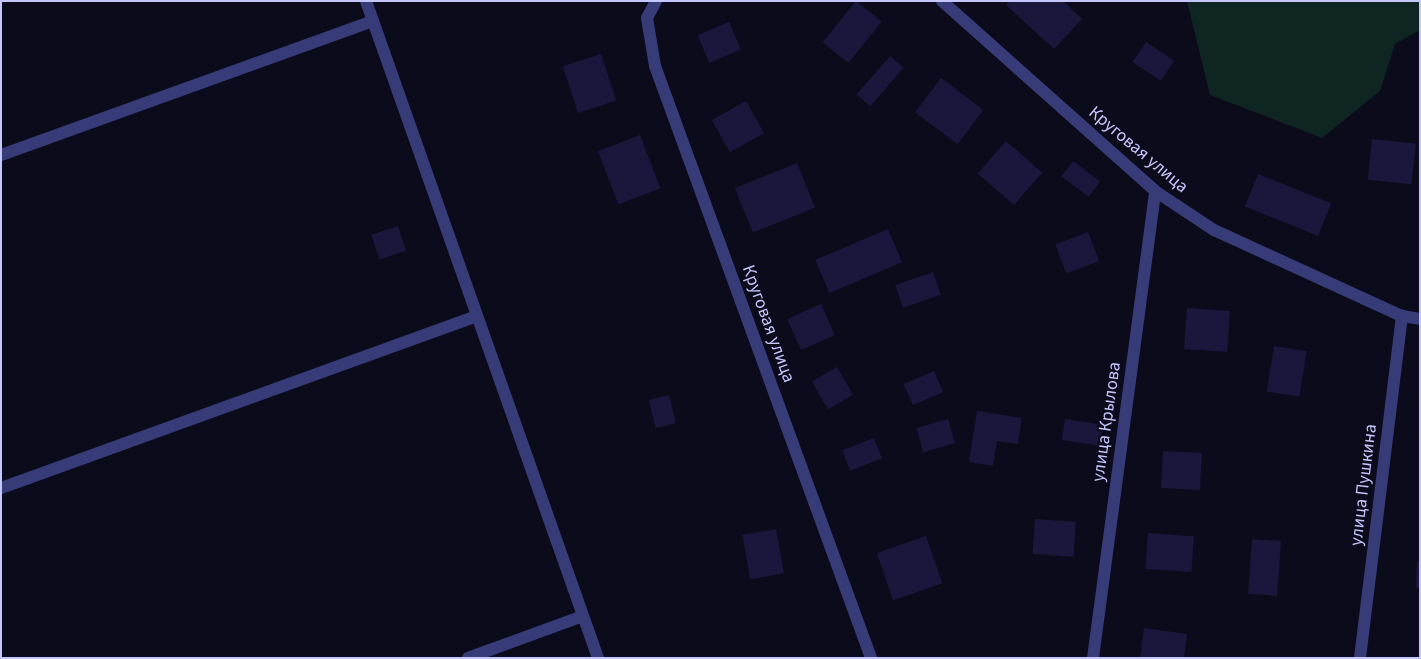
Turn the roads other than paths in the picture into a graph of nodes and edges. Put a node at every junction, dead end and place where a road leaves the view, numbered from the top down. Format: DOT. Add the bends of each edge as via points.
graph roads {
  1 [pos="366,1"];
  2 [pos="656,1"];
  3 [pos="942,1"];
  4 [pos="372,21"];
  5 [pos="1,155"];
  6 [pos="1155,192"];
  7 [pos="477,316"];
  8 [pos="1402,316"];
  9 [pos="1420,319"];
  10 [pos="1,488"];
  11 [pos="583,616"];
  12 [pos="468,658"];
  13 [pos="598,658"];
  14 [pos="871,658"];
  15 [pos="1093,658"];
  16 [pos="1360,658"];
  1 -- 4 [label="street"];
  2 -- 14 [label="street, Круговая улица" via="647,18 655,66"];
  3 -- 6 [label="street, Круговая улица"];
  4 -- 5 [label="street"];
  4 -- 7 [label="street"];
  6 -- 8 [label="street, Круговая улица" via="1214,230"];
  6 -- 15 [label="street, улица Крылова"];
  7 -- 10 [label="street"];
  7 -- 11 [label="street"];
  8 -- 9 [label="street, Круговая улица"];
  8 -- 16 [label="street, улица Пушкина"];
  11 -- 12 [label="street"];
  11 -- 13 [label="street"];
}
